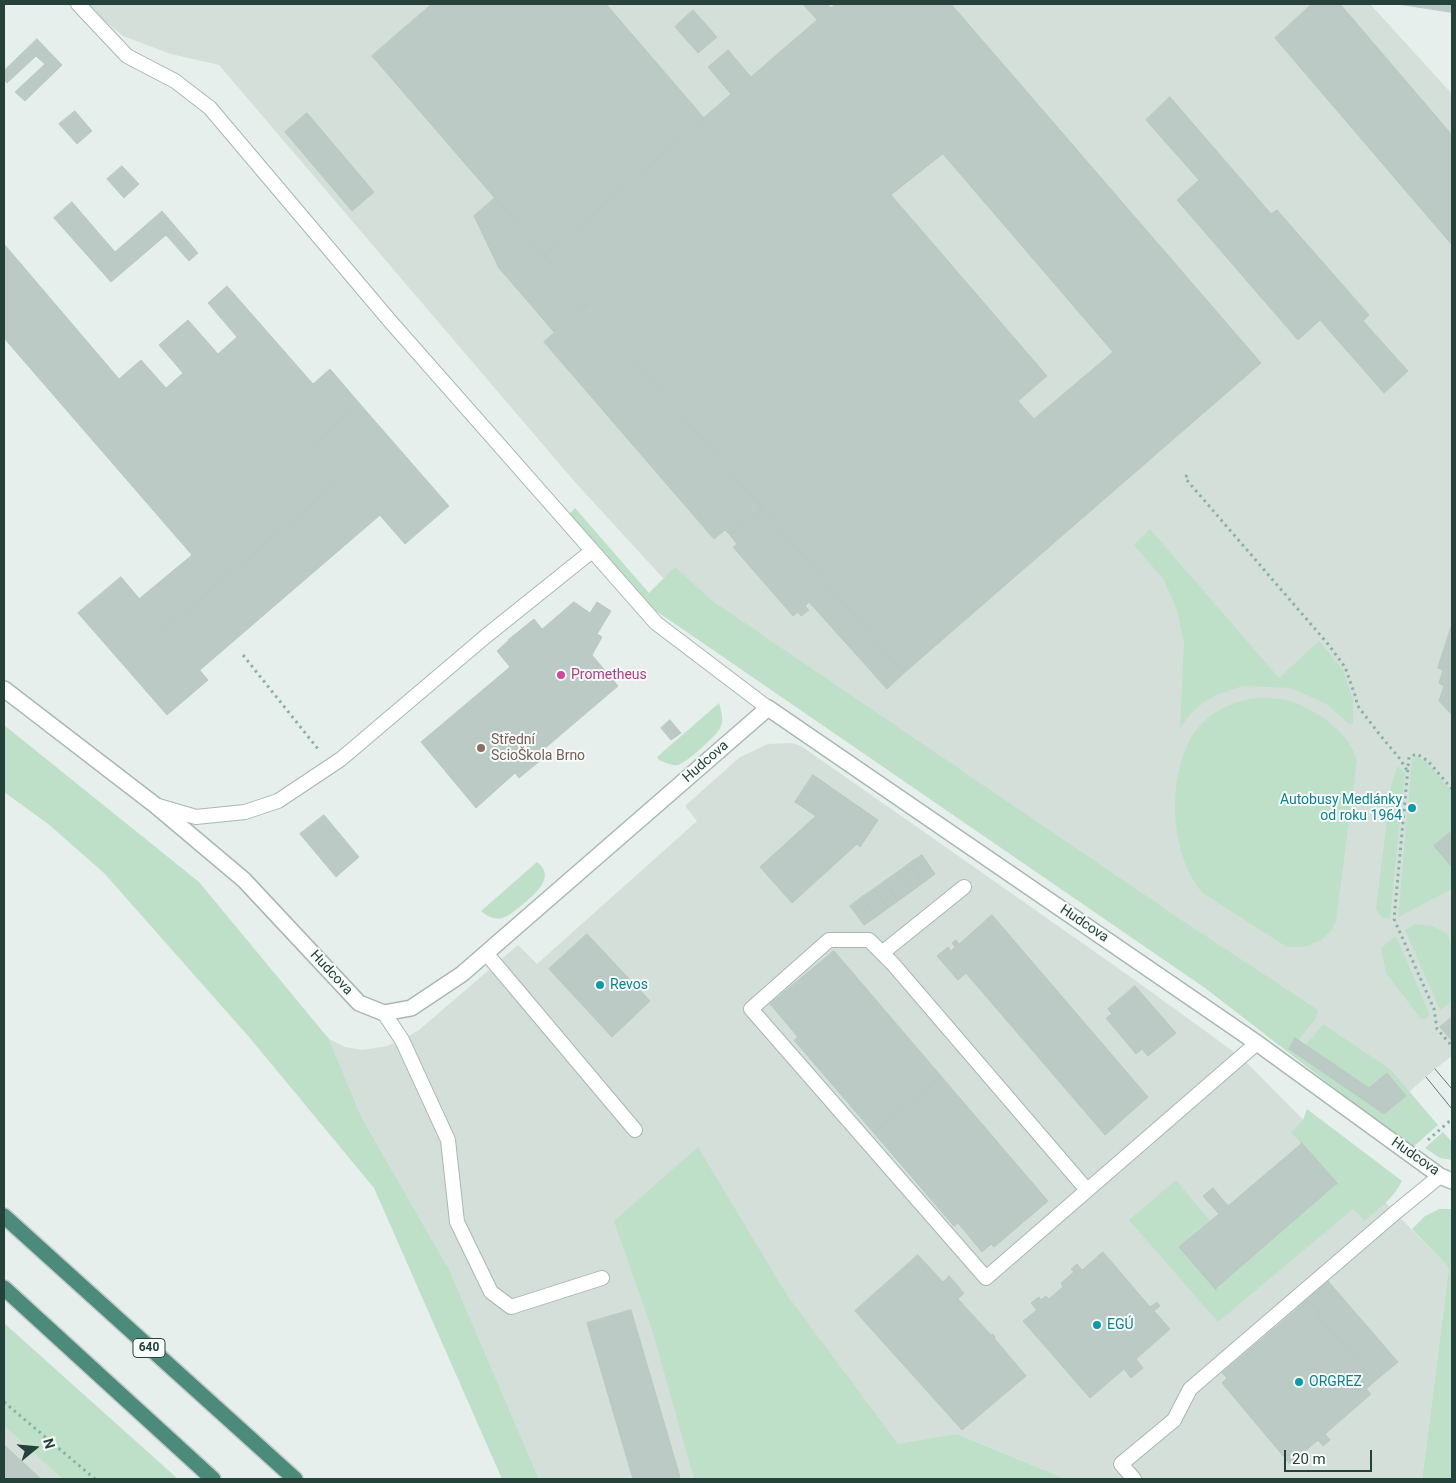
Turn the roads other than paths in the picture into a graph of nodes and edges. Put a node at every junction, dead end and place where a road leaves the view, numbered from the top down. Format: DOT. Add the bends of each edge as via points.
graph roads {
  1 [pos="78,4"];
  2 [pos="592,551"];
  3 [pos="4,689"];
  4 [pos="768,708"];
  5 [pos="155,805"];
  6 [pos="964,887"];
  7 [pos="486,953"];
  8 [pos="882,953"];
  9 [pos="384,1013"];
  10 [pos="1257,1043"];
  11 [pos="635,1130"];
  12 [pos="1446,1178"];
  13 [pos="1087,1190"];
  14 [pos="4,1216"];
  15 [pos="602,1278"];
  16 [pos="4,1288"];
  17 [pos="213,1479"];
  18 [pos="295,1479"];
  19 [pos="1134,1479"];
  1 -- 2 [label="lane" via="127,56 174,81 210,108 390,321"];
  2 -- 4 [label="lane" via="656,622"];
  2 -- 5 [label="lane" via="331,766 278,801 245,812 196,817"];
  3 -- 5 [label="street, Hudcova"];
  4 -- 7 [label="street, Hudcova"];
  4 -- 10 [label="street, Hudcova"];
  5 -- 9 [label="street, Hudcova" via="244,880 359,1003"];
  6 -- 8 [label="lane"];
  7 -- 9 [label="street, Hudcova" via="462,974 411,1008"];
  7 -- 11 [label="lane"];
  8 -- 13 [label="lane"];
  8 -- 13 [label="lane" via="869,940 829,940 752,1008 986,1278"];
  9 -- 15 [label="lane" via="402,1040 448,1140 457,1222 491,1292 511,1307"];
  10 -- 12 [label="street, Hudcova"];
  10 -- 13 [label="lane"];
  12 -- 19 [label="lane" via="1396,1212 1190,1389 1174,1420 1121,1464"];
  14 -- 18 [label="highway, 640"];
  16 -- 17 [label="highway"];
}
